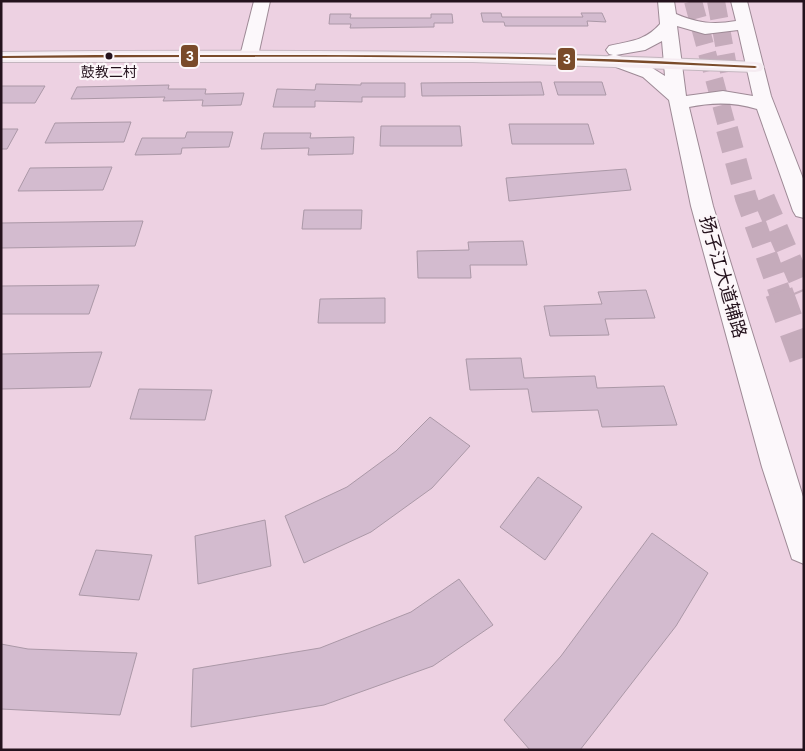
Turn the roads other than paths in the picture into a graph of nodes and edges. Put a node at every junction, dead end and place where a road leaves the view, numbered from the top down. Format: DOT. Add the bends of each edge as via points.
graph roads {
  1 [pos="262,1"];
  2 [pos="739,1"];
  3 [pos="667,14"];
  4 [pos="744,24"];
  5 [pos="1,47"];
  6 [pos="250,51"];
  7 [pos="614,55"];
  8 [pos="1,57"];
  9 [pos="672,57"];
  10 [pos="754,62"];
  11 [pos="679,101"];
  12 [pos="766,106"];
  13 [pos="804,211"];
  14 [pos="804,548"];
  1 -- 6 [label="main road"];
  2 -- 4 [label="main road"];
  3 -- 4 [label="main road" via="694,28 714,30"];
  3 -- 7 [label="main road" via="658,38"];
  3 -- 9 [label="main road, 扬子江大道辅路"];
  4 -- 10 [label="main road"];
  5 -- 6 [label="main road"];
  6 -- 7 [label="main road"];
  6 -- 8 [label="main road"];
  7 -- 9 [label="main road"];
  7 -- 11 [label="main road" via="663,81"];
  9 -- 10 [label="main road"];
  9 -- 11 [label="main road, 扬子江大道辅路"];
  10 -- 12 [label="main road"];
  11 -- 12 [label="main road" via="727,96"];
  11 -- 14 [label="main road, 扬子江大道辅路" via="702,206 777,467"];
  12 -- 13 [label="main road"];
}
